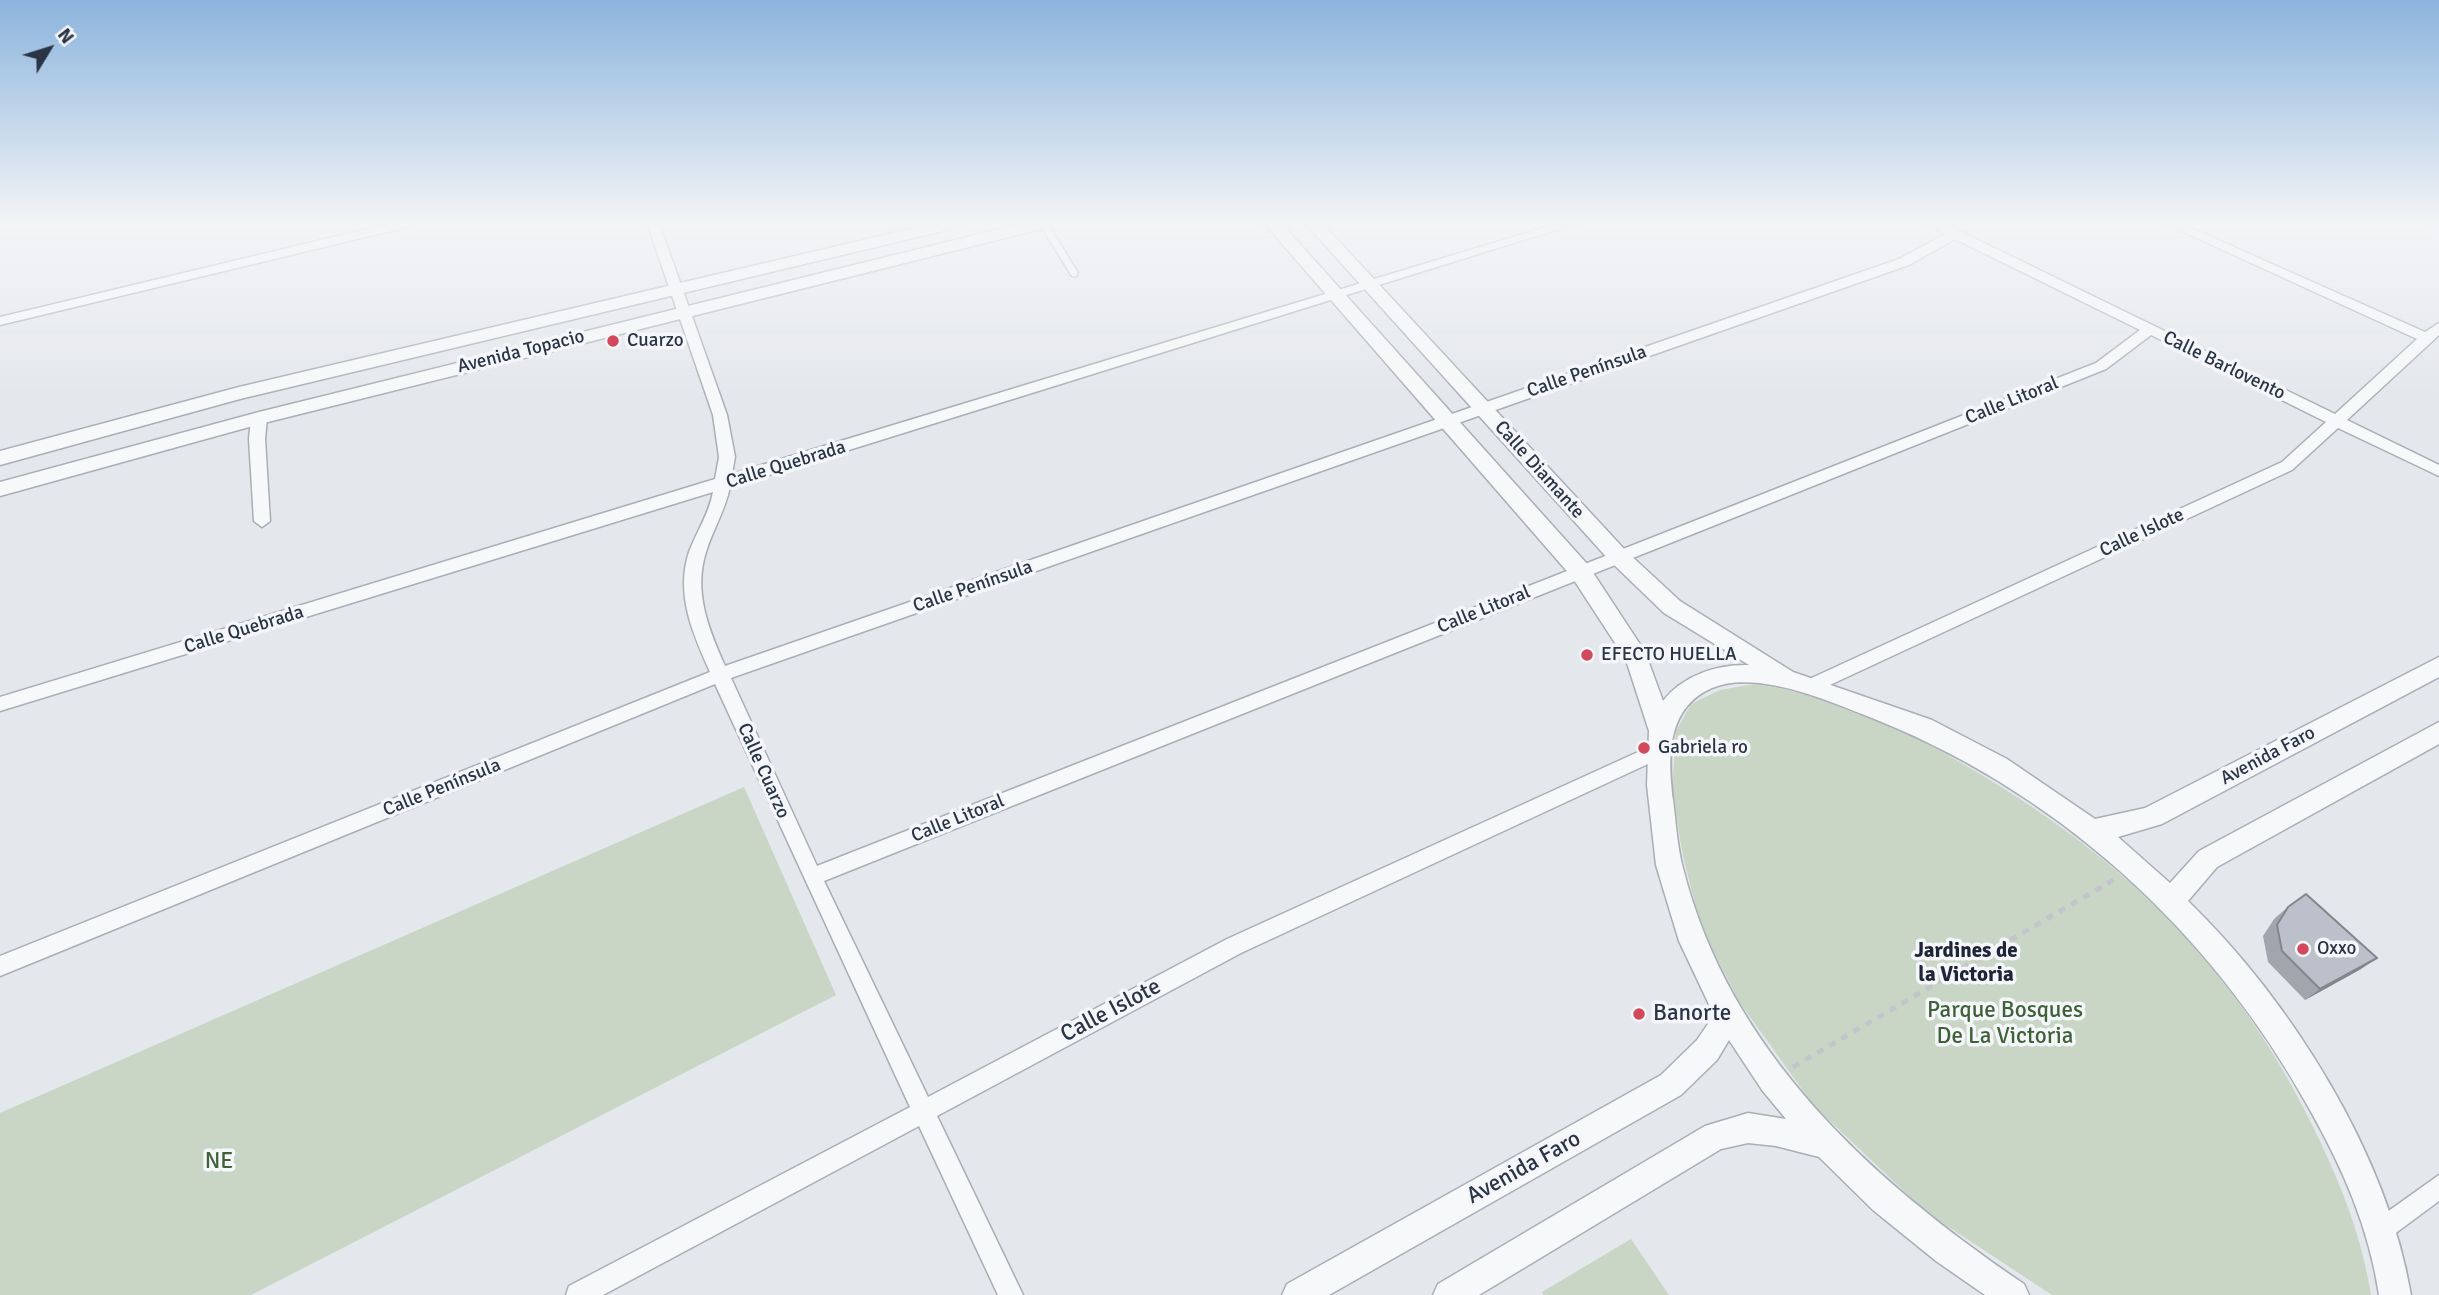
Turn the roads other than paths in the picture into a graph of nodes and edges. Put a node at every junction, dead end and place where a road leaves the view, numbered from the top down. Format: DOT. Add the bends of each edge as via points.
graph roads {
  1 [pos="156,283"];
  2 [pos="675,283"];
  3 [pos="704,283"];
  4 [pos="798,283"];
  5 [pos="1327,283"];
  6 [pos="1377,283"];
  7 [pos="1842,283"];
  8 [pos="2057,283"];
  9 [pos="2305,283"];
  10 [pos="1372,285"];
  11 [pos="677,290"];
  12 [pos="1338,296"];
  13 [pos="686,311"];
  14 [pos="0,321"];
  15 [pos="2439,327"];
  16 [pos="2150,329"];
  17 [pos="2427,338"];
  18 [pos="1483,408"];
  19 [pos="259,418"];
  20 [pos="1446,420"];
  21 [pos="2335,420"];
  22 [pos="0,458"];
  23 [pos="2439,471"];
  24 [pos="723,484"];
  25 [pos="0,489"];
  26 [pos="262,521"];
  27 [pos="1618,556"];
  28 [pos="1580,571"];
  29 [pos="2439,666"];
  30 [pos="720,676"];
  31 [pos="1803,684"];
  32 [pos="0,704"];
  33 [pos="2439,732"];
  34 [pos="1658,741"];
  35 [pos="2092,830"];
  36 [pos="812,877"];
  37 [pos="2173,900"];
  38 [pos="0,966"];
  39 [pos="1729,1016"];
  40 [pos="923,1110"];
  41 [pos="1828,1145"];
  42 [pos="2439,1187"];
  43 [pos="2381,1230"];
  44 [pos="2390,1263"];
  45 [pos="579,1295"];
  46 [pos="1011,1295"];
  47 [pos="1298,1295"];
  48 [pos="1449,1295"];
  49 [pos="2012,1295"];
  50 [pos="2395,1295"];
  51 [pos="2414,1295"];
  1 -- 14 [label="street"];
  2 -- 11 [label="street, Calle Cuarzo"];
  3 -- 11 [label="street, Avenida Topacio"];
  4 -- 13 [label="street, Avenida Topacio"];
  5 -- 12 [label="street, Calle Diamante"];
  6 -- 10 [label="street, Calle Quebrada"];
  7 -- 18 [label="street, Calle Península"];
  8 -- 16 [label="street, Calle Barlovento"];
  9 -- 17 [label="street"];
  10 -- 12 [label="street, Calle Quebrada"];
  10 -- 18 [label="street, Calle Diamante"];
  11 -- 13 [label="street, Calle Cuarzo"];
  11 -- 22 [label="street, Avenida Topacio" via="239,393"];
  12 -- 20 [label="street, Calle Diamante"];
  12 -- 24 [label="street, Calle Quebrada"];
  13 -- 19 [label="street, Avenida Topacio"];
  13 -- 24 [label="street, Calle Cuarzo" via="720,415 727,457"];
  15 -- 17 [label="street, Calle Islote"];
  16 -- 21 [label="street, Calle Barlovento"];
  16 -- 27 [label="street, Calle Litoral" via="2101,366"];
  17 -- 21 [label="street, Calle Islote"];
  18 -- 20 [label="street, Calle Península"];
  18 -- 27 [label="street, Calle Diamante"];
  19 -- 25 [label="street, Avenida Topacio"];
  19 -- 26 [label="street"];
  20 -- 28 [label="street, Calle Diamante"];
  20 -- 30 [label="street, Calle Península"];
  21 -- 23 [label="street, Calle Barlovento"];
  21 -- 31 [label="street, Calle Islote" via="2287,466"];
  24 -- 30 [label="street, Calle Cuarzo" via="692,574 702,635"];
  24 -- 32 [label="street, Calle Quebrada"];
  27 -- 28 [label="street, Calle Litoral"];
  27 -- 31 [label="street, Calle Diamante" via="1672,607"];
  28 -- 34 [label="street, Calle Diamante" via="1637,658"];
  28 -- 36 [label="street, Calle Litoral"];
  29 -- 35 [label="street, Avenida Faro" via="2153,816"];
  30 -- 36 [label="street, Calle Cuarzo"];
  30 -- 38 [label="street, Calle Península"];
  31 -- 34 [label="street" via="1756,676 1712,679 1679,698"];
  31 -- 35 [label="street" via="1867,704 1933,733 2003,771"];
  33 -- 37 [label="street" via="2208,859"];
  34 -- 39 [label="street, Calle Diamante" via="1662,837 1674,892 1709,983"];
  34 -- 40 [label="street, Calle Islote" via="1234,946"];
  35 -- 37 [label="street"];
  36 -- 40 [label="street, Calle Cuarzo"];
  37 -- 43 [label="street" via="2251,994 2306,1074 2347,1150"];
  39 -- 41 [label="street, Calle Diamante"];
  39 -- 47 [label="street, Avenida Faro" via="1707,1050 1671,1085"];
  40 -- 45 [label="street, Calle Islote"];
  40 -- 46 [label="street, Calle Cuarzo"];
  41 -- 48 [label="street" via="1748,1128 1716,1136"];
  41 -- 49 [label="street, Calle Diamante" via="1892,1205"];
  42 -- 43 [label="street"];
  43 -- 44 [label="street"];
  44 -- 50 [label="street"];
  44 -- 51 [label="street"];
}
